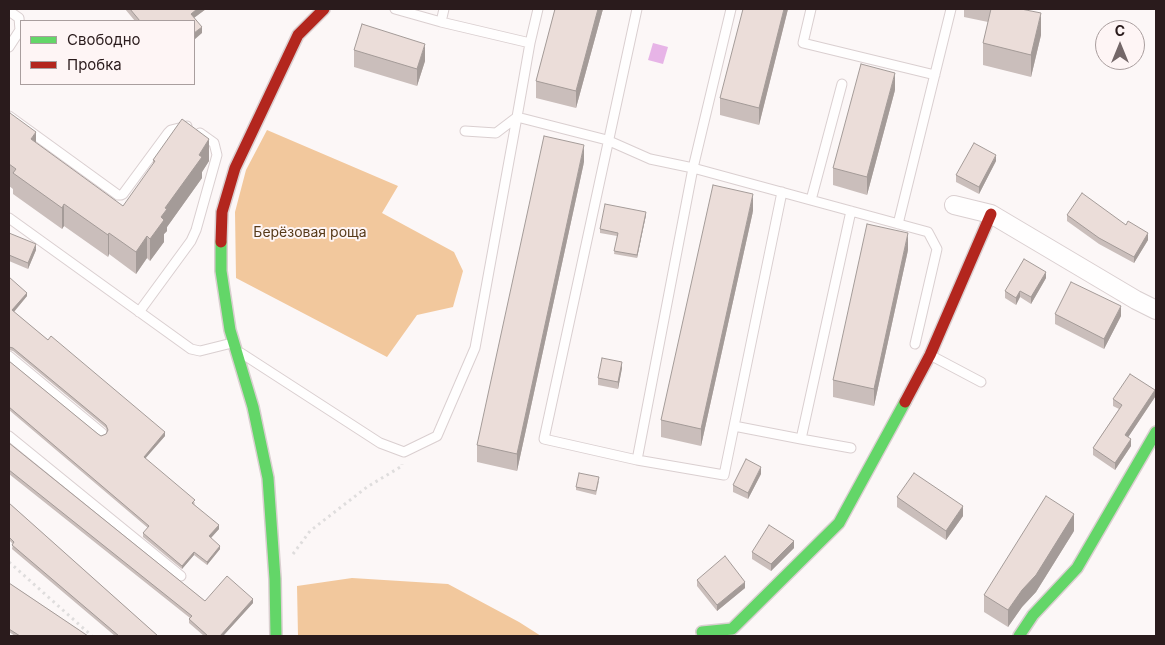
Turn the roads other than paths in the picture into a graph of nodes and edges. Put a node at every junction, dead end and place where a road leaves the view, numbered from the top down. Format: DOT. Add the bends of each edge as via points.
graph roads {
  1 [pos="324,9"];
  2 [pos="395,9"];
  3 [pos="444,9"];
  4 [pos="538,9"];
  5 [pos="637,9"];
  6 [pos="732,9"];
  7 [pos="811,9"];
  8 [pos="951,9"];
  9 [pos="9,11"];
  10 [pos="440,22"];
  11 [pos="530,43"];
  12 [pos="9,47"];
  13 [pos="935,75"];
  14 [pos="842,84"];
  15 [pos="9,116"];
  16 [pos="517,117"];
  17 [pos="465,131"];
  18 [pos="607,140"];
  19 [pos="693,168"];
  20 [pos="782,192"];
  21 [pos="811,200"];
  22 [pos="954,205"];
  23 [pos="851,211"];
  24 [pos="991,214"];
  25 [pos="9,218"];
  26 [pos="898,224"];
  27 [pos="1156,310"];
  28 [pos="139,312"];
  29 [pos="915,344"];
  30 [pos="234,346"];
  31 [pos="930,355"];
  32 [pos="9,356"];
  33 [pos="981,382"];
  34 [pos="734,426"];
  35 [pos="1156,432"];
  36 [pos="102,433"];
  37 [pos="9,436"];
  38 [pos="801,439"];
  39 [pos="851,448"];
  40 [pos="637,460"];
  41 [pos="181,576"];
  42 [pos="702,632"];
  43 [pos="276,636"];
  44 [pos="1018,636"];
  1 -- 30 [label="street" via="298,36 235,168 222,212 221,272"];
  2 -- 10 [label="lane"];
  3 -- 10 [label="lane"];
  4 -- 11 [label="lane"];
  5 -- 18 [label="lane"];
  6 -- 19 [label="lane"];
  7 -- 13 [label="lane" via="803,43"];
  8 -- 13 [label="lane"];
  9 -- 12 [label="lane" via="19,18 20,30"];
  10 -- 11 [label="lane"];
  11 -- 16 [label="lane"];
  13 -- 26 [label="lane"];
  14 -- 21 [label="lane"];
  15 -- 28 [label="lane" via="118,195 124,194 170,130 190,127 214,143 217,157 194,236"];
  16 -- 17 [label="lane" via="496,133"];
  16 -- 18 [label="lane"];
  16 -- 30 [label="lane" via="475,348 437,436 404,452 380,443"];
  18 -- 19 [label="lane" via="650,159"];
  18 -- 40 [label="lane" via="544,439"];
  19 -- 20 [label="lane"];
  19 -- 40 [label="lane"];
  20 -- 21 [label="lane"];
  20 -- 34 [label="lane"];
  21 -- 23 [label="lane"];
  22 -- 24 [label="street"];
  23 -- 26 [label="lane"];
  23 -- 38 [label="lane"];
  24 -- 27 [label="street"];
  24 -- 31 [label="street"];
  25 -- 28 [label="lane"];
  26 -- 29 [label="lane" via="928,232 937,249"];
  28 -- 30 [label="lane" via="195,351"];
  30 -- 43 [label="street" via="253,407 268,478"];
  31 -- 33 [label="lane"];
  31 -- 42 [label="street" via="839,522 732,629"];
  32 -- 36 [label="lane"];
  34 -- 38 [label="lane"];
  34 -- 40 [label="lane" via="724,475"];
  35 -- 44 [label="street" via="1077,568"];
  37 -- 41 [label="lane"];
  38 -- 39 [label="lane"];
}
